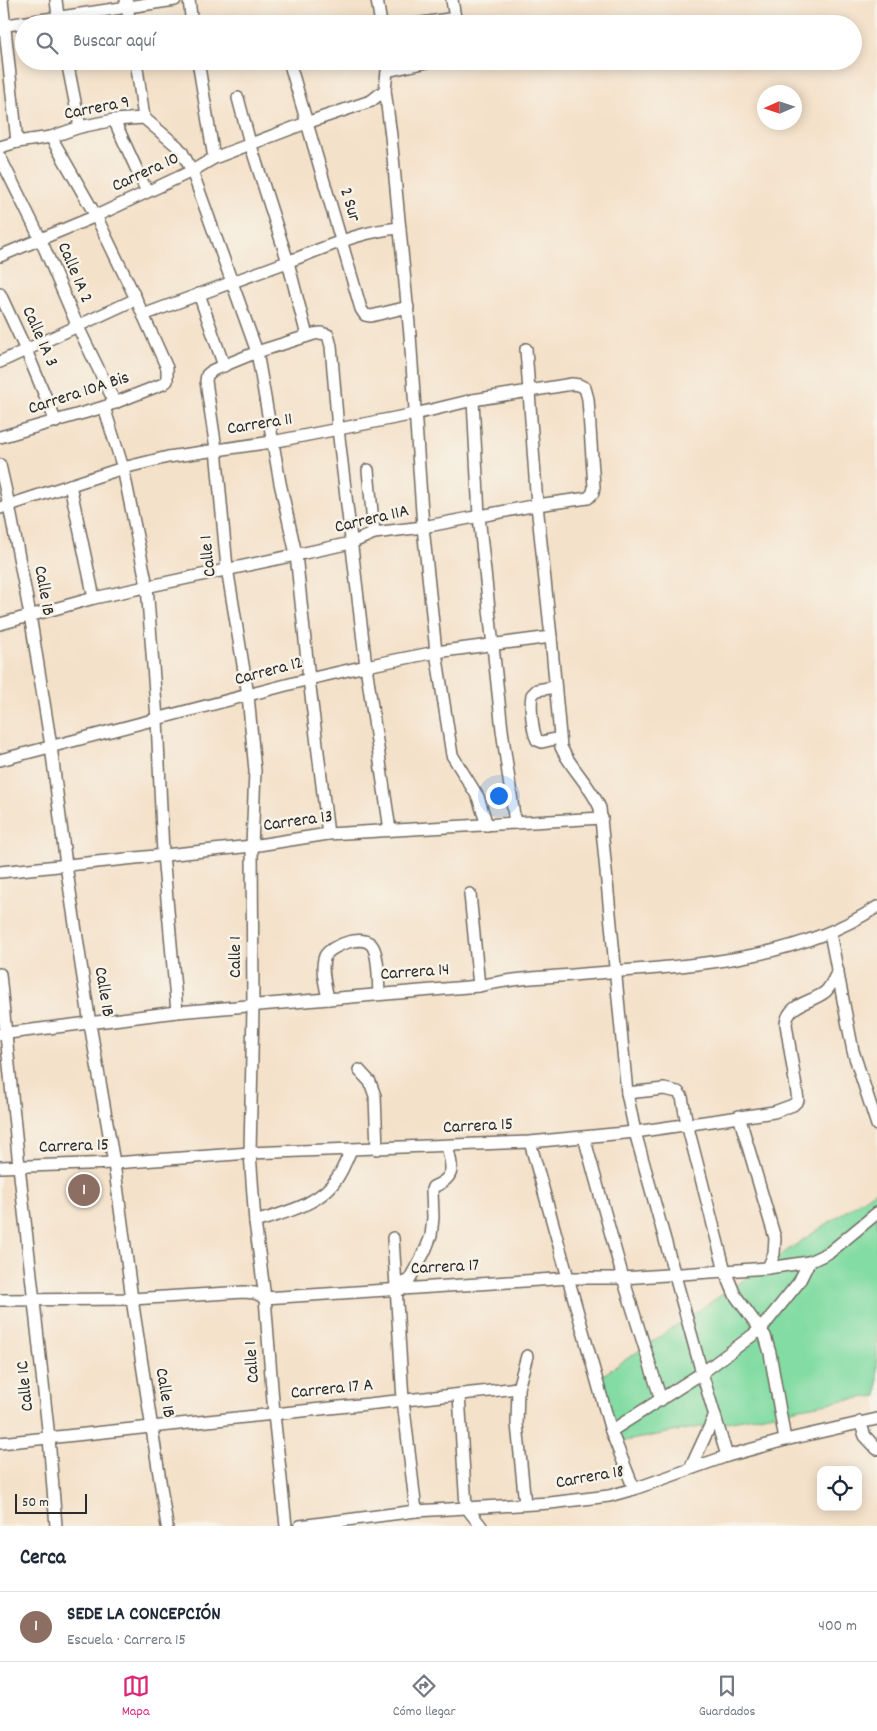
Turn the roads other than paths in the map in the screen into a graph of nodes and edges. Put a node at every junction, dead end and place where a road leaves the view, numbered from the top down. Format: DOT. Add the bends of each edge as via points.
graph roads {
  1 [pos="2,0"];
  2 [pos="56,0"];
  3 [pos="175,0"];
  4 [pos="189,0"];
  5 [pos="376,0"];
  6 [pos="452,0"];
  7 [pos="127,4"];
  8 [pos="58,15"];
  9 [pos="83,15"];
  10 [pos="191,15"];
  11 [pos="379,15"];
  12 [pos="455,15"];
  13 [pos="3,26"];
  14 [pos="69,70"];
  15 [pos="137,70"];
  16 [pos="199,70"];
  17 [pos="291,70"];
  18 [pos="386,70"];
  19 [pos="385,90"];
  20 [pos="238,98"];
  21 [pos="144,118"];
  22 [pos="114,120"];
  23 [pos="306,123"];
  24 [pos="80,127"];
  25 [pos="51,137"];
  26 [pos="17,142"];
  27 [pos="250,143"];
  28 [pos="0,147"];
  29 [pos="0,157"];
  30 [pos="214,158"];
  31 [pos="192,171"];
  32 [pos="147,192"];
  33 [pos="96,216"];
  34 [pos="400,228"];
  35 [pos="40,238"];
  36 [pos="342,240"];
  37 [pos="0,256"];
  38 [pos="288,262"];
  39 [pos="231,282"];
  40 [pos="0,294"];
  41 [pos="199,294"];
  42 [pos="136,299"];
  43 [pos="408,306"];
  44 [pos="143,315"];
  45 [pos="78,327"];
  46 [pos="307,336"];
  47 [pos="526,349"];
  48 [pos="26,350"];
  49 [pos="256,352"];
  50 [pos="0,362"];
  51 [pos="224,366"];
  52 [pos="529,390"];
  53 [pos="473,400"];
  54 [pos="110,405"];
  55 [pos="415,414"];
  56 [pos="56,422"];
  57 [pos="338,429"];
  58 [pos="0,437"];
  59 [pos="272,442"];
  60 [pos="216,450"];
  61 [pos="0,465"];
  62 [pos="122,468"];
  63 [pos="368,470"];
  64 [pos="70,485"];
  65 [pos="537,505"];
  66 [pos="5,506"];
  67 [pos="479,516"];
  68 [pos="423,527"];
  69 [pos="374,534"];
  70 [pos="351,543"];
  71 [pos="296,554"];
  72 [pos="227,568"];
  73 [pos="147,586"];
  74 [pos="94,598"];
  75 [pos="30,615"];
  76 [pos="0,624"];
  77 [pos="551,637"];
  78 [pos="493,644"];
  79 [pos="436,652"];
  80 [pos="366,666"];
  81 [pos="309,679"];
  82 [pos="555,687"];
  83 [pos="248,695"];
  84 [pos="157,720"];
  85 [pos="559,738"];
  86 [pos="51,746"];
  87 [pos="0,760"];
  88 [pos="602,818"];
  89 [pos="515,823"];
  90 [pos="487,825"];
  91 [pos="390,830"];
  92 [pos="328,834"];
  93 [pos="252,846"];
  94 [pos="162,854"];
  95 [pos="66,865"];
  96 [pos="0,872"];
  97 [pos="470,894"];
  98 [pos="877,907"];
  99 [pos="830,933"];
  100 [pos="615,971"];
  101 [pos="838,971"];
  102 [pos="0,974"];
  103 [pos="479,986"];
  104 [pos="379,994"];
  105 [pos="328,999"];
  106 [pos="253,1007"];
  107 [pos="177,1012"];
  108 [pos="90,1024"];
  109 [pos="3,1033"];
  110 [pos="359,1070"];
  111 [pos="627,1093"];
  112 [pos="739,1116"];
  113 [pos="687,1124"];
  114 [pos="877,1125"];
  115 [pos="634,1132"];
  116 [pos="584,1137"];
  117 [pos="530,1142"];
  118 [pos="447,1146"];
  119 [pos="377,1149"];
  120 [pos="351,1150"];
  121 [pos="250,1153"];
  122 [pos="114,1163"];
  123 [pos="19,1166"];
  124 [pos="0,1167"];
  125 [pos="877,1213"];
  126 [pos="255,1222"];
  127 [pos="393,1238"];
  128 [pos="809,1262"];
  129 [pos="768,1268"];
  130 [pos="725,1271"];
  131 [pos="674,1275"];
  132 [pos="569,1278"];
  133 [pos="623,1278"];
  134 [pos="396,1287"];
  135 [pos="266,1298"];
  136 [pos="34,1299"];
  137 [pos="132,1299"];
  138 [pos="0,1300"];
  139 [pos="761,1329"];
  140 [pos="528,1356"];
  141 [pos="702,1374"];
  142 [pos="518,1388"];
  143 [pos="460,1395"];
  144 [pos="403,1400"];
  145 [pos="661,1400"];
  146 [pos="274,1414"];
  147 [pos="715,1415"];
  148 [pos="877,1419"];
  149 [pos="860,1422"];
  150 [pos="151,1427"];
  151 [pos="611,1430"];
  152 [pos="49,1438"];
  153 [pos="786,1440"];
  154 [pos="0,1443"];
  155 [pos="877,1449"];
  156 [pos="727,1456"];
  157 [pos="690,1469"];
  158 [pos="634,1489"];
  159 [pos="525,1504"];
  160 [pos="466,1507"];
  161 [pos="416,1511"];
  162 [pos="56,1526"];
  163 [pos="167,1526"];
  164 [pos="286,1526"];
  165 [pos="300,1526"];
  166 [pos="481,1526"];
  1 -- 13 [label="street"];
  2 -- 8 [label="street"];
  3 -- 7 [label="street"];
  4 -- 10 [label="street"];
  5 -- 11 [label="street"];
  6 -- 12 [label="street"];
  7 -- 9 [label="street"];
  13 -- 26 [label="street"];
  14 -- 24 [label="street"];
  15 -- 21 [label="street, Carrera 9"];
  16 -- 30 [label="street"];
  17 -- 23 [label="street, 2 Sur"];
  18 -- 19 [label="street"];
  19 -- 23 [label="street, Carrera 10" via="371,101"];
  19 -- 34 [label="street"];
  20 -- 27 [label="street"];
  21 -- 22 [label="street, Carrera 9"];
  21 -- 31 [label="street" via="177,146"];
  22 -- 24 [label="street, Carrera 9"];
  22 -- 32 [label="street"];
  23 -- 27 [label="street, Carrera 10"];
  23 -- 36 [label="street, 2 Sur"];
  24 -- 25 [label="street, Carrera 9"];
  25 -- 26 [label="street, Carrera 9"];
  25 -- 33 [label="street"];
  26 -- 28 [label="street, Carrera 9"];
  27 -- 30 [label="street, Carrera 10"];
  27 -- 38 [label="street"];
  29 -- 35 [label="street, Calle 1A 2"];
  30 -- 31 [label="street, Carrera 10"];
  31 -- 32 [label="street, Carrera 10"];
  31 -- 39 [label="street"];
  32 -- 33 [label="street, Carrera 10"];
  33 -- 35 [label="street, Carrera 10"];
  33 -- 42 [label="street"];
  34 -- 36 [label="street" via="371,231"];
  34 -- 43 [label="street"];
  35 -- 37 [label="street, Carrera 10"];
  35 -- 45 [label="street, Calle 1A 2"];
  36 -- 38 [label="street"];
  36 -- 43 [label="street, 2 Sur" via="363,313 371,316"];
  38 -- 39 [label="street"];
  38 -- 46 [label="street"];
  39 -- 41 [label="street"];
  39 -- 49 [label="street"];
  40 -- 48 [label="street, Calle 1A 3"];
  41 -- 44 [label="street"];
  41 -- 51 [label="street"];
  42 -- 44 [label="street"];
  42 -- 45 [label="street"];
  43 -- 55 [label="street"];
  44 -- 54 [label="street, Carrera 10A Bis" via="167,368 167,381"];
  45 -- 48 [label="street"];
  45 -- 54 [label="street, Calle 1A 2"];
  46 -- 49 [label="street"];
  46 -- 57 [label="street" via="322,333 330,338"];
  47 -- 52 [label="street"];
  48 -- 50 [label="street"];
  48 -- 56 [label="street, Calle 1A 3"];
  49 -- 51 [label="street"];
  49 -- 59 [label="street"];
  51 -- 60 [label="street, Calle 1" via="212,370 206,381"];
  52 -- 53 [label="street, Carrera 11"];
  52 -- 65 [label="street"];
  52 -- 65 [label="street, Carrera 11A" via="572,384 586,388 593,467 591,496"];
  53 -- 55 [label="street, Carrera 11"];
  53 -- 67 [label="street"];
  54 -- 56 [label="street, Carrera 10A Bis"];
  54 -- 62 [label="street, Calle 1A 2"];
  55 -- 57 [label="street, Carrera 11"];
  55 -- 68 [label="street"];
  56 -- 58 [label="street, Carrera 10A Bis"];
  57 -- 59 [label="street, Carrera 11"];
  57 -- 70 [label="street"];
  59 -- 60 [label="street, Carrera 11"];
  59 -- 71 [label="street"];
  60 -- 62 [label="street, Carrera 11"];
  60 -- 72 [label="street, Calle 1"];
  61 -- 66 [label="street, Calle 1B"];
  62 -- 64 [label="street, Carrera 11"];
  62 -- 73 [label="street, Calle 1A 2"];
  63 -- 69 [label="street"];
  64 -- 66 [label="street, Carrera 11"];
  64 -- 74 [label="street"];
  65 -- 67 [label="street, Carrera 11A"];
  65 -- 77 [label="street"];
  66 -- 75 [label="street, Calle 1B"];
  67 -- 68 [label="street, Carrera 11A"];
  67 -- 78 [label="street"];
  68 -- 69 [label="street, Carrera 11A"];
  68 -- 79 [label="street"];
  69 -- 70 [label="street, Carrera 11A"];
  70 -- 71 [label="street, Carrera 11A"];
  70 -- 80 [label="street"];
  71 -- 72 [label="street, Carrera 11A"];
  71 -- 81 [label="street"];
  72 -- 73 [label="street, Carrera 11A"];
  72 -- 83 [label="street, Calle 1"];
  73 -- 74 [label="street, Carrera 11A"];
  73 -- 84 [label="street, Calle 1A 2"];
  74 -- 75 [label="street, Carrera 11A"];
  75 -- 76 [label="street, Carrera 11A"];
  75 -- 86 [label="street, Calle 1B"];
  77 -- 78 [label="street, Carrera 12"];
  77 -- 82 [label="street"];
  78 -- 79 [label="street, Carrera 12"];
  78 -- 89 [label="street"];
  79 -- 80 [label="street, Carrera 12"];
  79 -- 90 [label="street" via="452,755 478,797"];
  80 -- 81 [label="street, Carrera 12"];
  80 -- 91 [label="street"];
  81 -- 83 [label="street, Carrera 12"];
  81 -- 92 [label="street"];
  82 -- 85 [label="street"];
  82 -- 85 [label="street" via="537,690 532,695 531,705 537,740"];
  83 -- 84 [label="street, Carrera 12"];
  83 -- 93 [label="street, Calle 1" via="255,771"];
  84 -- 86 [label="street, Carrera 12"];
  84 -- 94 [label="street, Calle 1A 2"];
  85 -- 88 [label="street" via="565,756 597,799"];
  86 -- 87 [label="street, Carrera 12"];
  86 -- 95 [label="street, Calle 1B"];
  88 -- 89 [label="street, Carrera 13"];
  88 -- 100 [label="street"];
  89 -- 90 [label="street, Carrera 13"];
  90 -- 91 [label="street, Carrera 13"];
  91 -- 92 [label="street, Carrera 13"];
  92 -- 93 [label="street, Carrera 13"];
  93 -- 94 [label="street, Carrera 13"];
  93 -- 106 [label="street, Calle 1"];
  94 -- 95 [label="street, Carrera 13"];
  94 -- 107 [label="street, Calle 1A 2"];
  95 -- 96 [label="street, Carrera 13"];
  95 -- 108 [label="street, Calle 1B"];
  97 -- 103 [label="street"];
  98 -- 99 [label="street, Carrera 14"];
  99 -- 100 [label="street, Carrera 14" via="778,950 734,958"];
  99 -- 101 [label="street"];
  100 -- 103 [label="street, Carrera 14" via="513,979"];
  100 -- 111 [label="street"];
  101 -- 112 [label="street, Carrera 15" via="826,990 793,1009 787,1020 798,1096 796,1103 774,1112"];
  101 -- 114 [label="street" via="853,1051"];
  102 -- 109 [label="street, Calle 1C"];
  103 -- 104 [label="street, Carrera 14"];
  104 -- 105 [label="street, Carrera 14"];
  104 -- 105 [label="street" via="373,947 358,939 326,955"];
  105 -- 106 [label="street, Carrera 14"];
  106 -- 107 [label="street, Carrera 14"];
  106 -- 121 [label="street, Calle 1"];
  107 -- 108 [label="street, Carrera 14"];
  108 -- 109 [label="street, Carrera 14"];
  108 -- 122 [label="street, Calle 1B"];
  109 -- 123 [label="street, Calle 1C"];
  110 -- 119 [label="street" via="370,1082 375,1096"];
  111 -- 113 [label="street" via="664,1089 678,1092 682,1096"];
  111 -- 115 [label="street"];
  112 -- 113 [label="street, Carrera 15"];
  112 -- 129 [label="street" via="775,1238 774,1254"];
  113 -- 115 [label="street, Carrera 15"];
  113 -- 130 [label="street"];
  115 -- 116 [label="street, Carrera 15"];
  115 -- 131 [label="street"];
  116 -- 117 [label="street, Carrera 15"];
  116 -- 133 [label="street"];
  117 -- 118 [label="street, Carrera 15"];
  117 -- 132 [label="street"];
  118 -- 119 [label="street, Carrera 15"];
  118 -- 134 [label="street" via="452,1171 443,1183 432,1190 431,1236 409,1280"];
  119 -- 120 [label="street, Carrera 15"];
  120 -- 121 [label="street, Carrera 15"];
  120 -- 126 [label="street" via="331,1187 309,1202"];
  121 -- 122 [label="street, Carrera 15"];
  121 -- 126 [label="street, Calle 1"];
  122 -- 123 [label="street, Carrera 15"];
  122 -- 137 [label="street, Calle 1B"];
  123 -- 124 [label="street, Carrera 15"];
  123 -- 136 [label="street, Calle 1C"];
  125 -- 128 [label="street, Carrera 17" via="830,1252"];
  126 -- 135 [label="street, Calle 1"];
  127 -- 134 [label="street"];
  128 -- 129 [label="street, Carrera 17"];
  128 -- 139 [label="street" via="799,1282"];
  129 -- 130 [label="street, Carrera 17"];
  130 -- 131 [label="street, Carrera 17"];
  130 -- 139 [label="street" via="735,1295"];
  131 -- 133 [label="street, Carrera 17"];
  131 -- 141 [label="street"];
  132 -- 133 [label="street, Carrera 17"];
  132 -- 134 [label="street, Carrera 17"];
  132 -- 151 [label="street"];
  133 -- 145 [label="street"];
  134 -- 135 [label="street, Carrera 17"];
  134 -- 144 [label="street"];
  135 -- 137 [label="street, Carrera 17" via="244,1292"];
  135 -- 146 [label="street, Calle 1"];
  136 -- 137 [label="street, Carrera 17"];
  136 -- 138 [label="street, Carrera 17"];
  136 -- 152 [label="street, Calle 1C"];
  137 -- 150 [label="street, Calle 1B"];
  139 -- 141 [label="street"];
  139 -- 153 [label="street" via="770,1353"];
  140 -- 142 [label="street"];
  141 -- 145 [label="street"];
  141 -- 147 [label="street"];
  142 -- 143 [label="street, Carrera 17 A"];
  142 -- 159 [label="street" via="517,1424"];
  143 -- 144 [label="street, Carrera 17 A"];
  143 -- 160 [label="street"];
  144 -- 146 [label="street, Carrera 17 A"];
  144 -- 161 [label="street"];
  145 -- 151 [label="street"];
  146 -- 150 [label="street, Carrera 17 A"];
  146 -- 164 [label="street, Calle 1"];
  147 -- 156 [label="street"];
  147 -- 157 [label="street"];
  148 -- 149 [label="street, Carrera 18"];
  149 -- 153 [label="street, Carrera 18"];
  149 -- 155 [label="street" via="865,1436"];
  150 -- 152 [label="street, Carrera 17 A"];
  150 -- 163 [label="street, Calle 1B"];
  151 -- 158 [label="street"];
  152 -- 154 [label="street, Carrera 17 A"];
  152 -- 162 [label="street, Calle 1C"];
  153 -- 156 [label="street, Carrera 18"];
  156 -- 157 [label="street, Carrera 18"];
  157 -- 158 [label="street, Carrera 18"];
  158 -- 159 [label="street, Carrera 18" via="609,1496"];
  159 -- 160 [label="street, Carrera 18"];
  160 -- 161 [label="street, Carrera 18"];
  160 -- 166 [label="street"];
  161 -- 165 [label="street, Carrera 18"];
}
